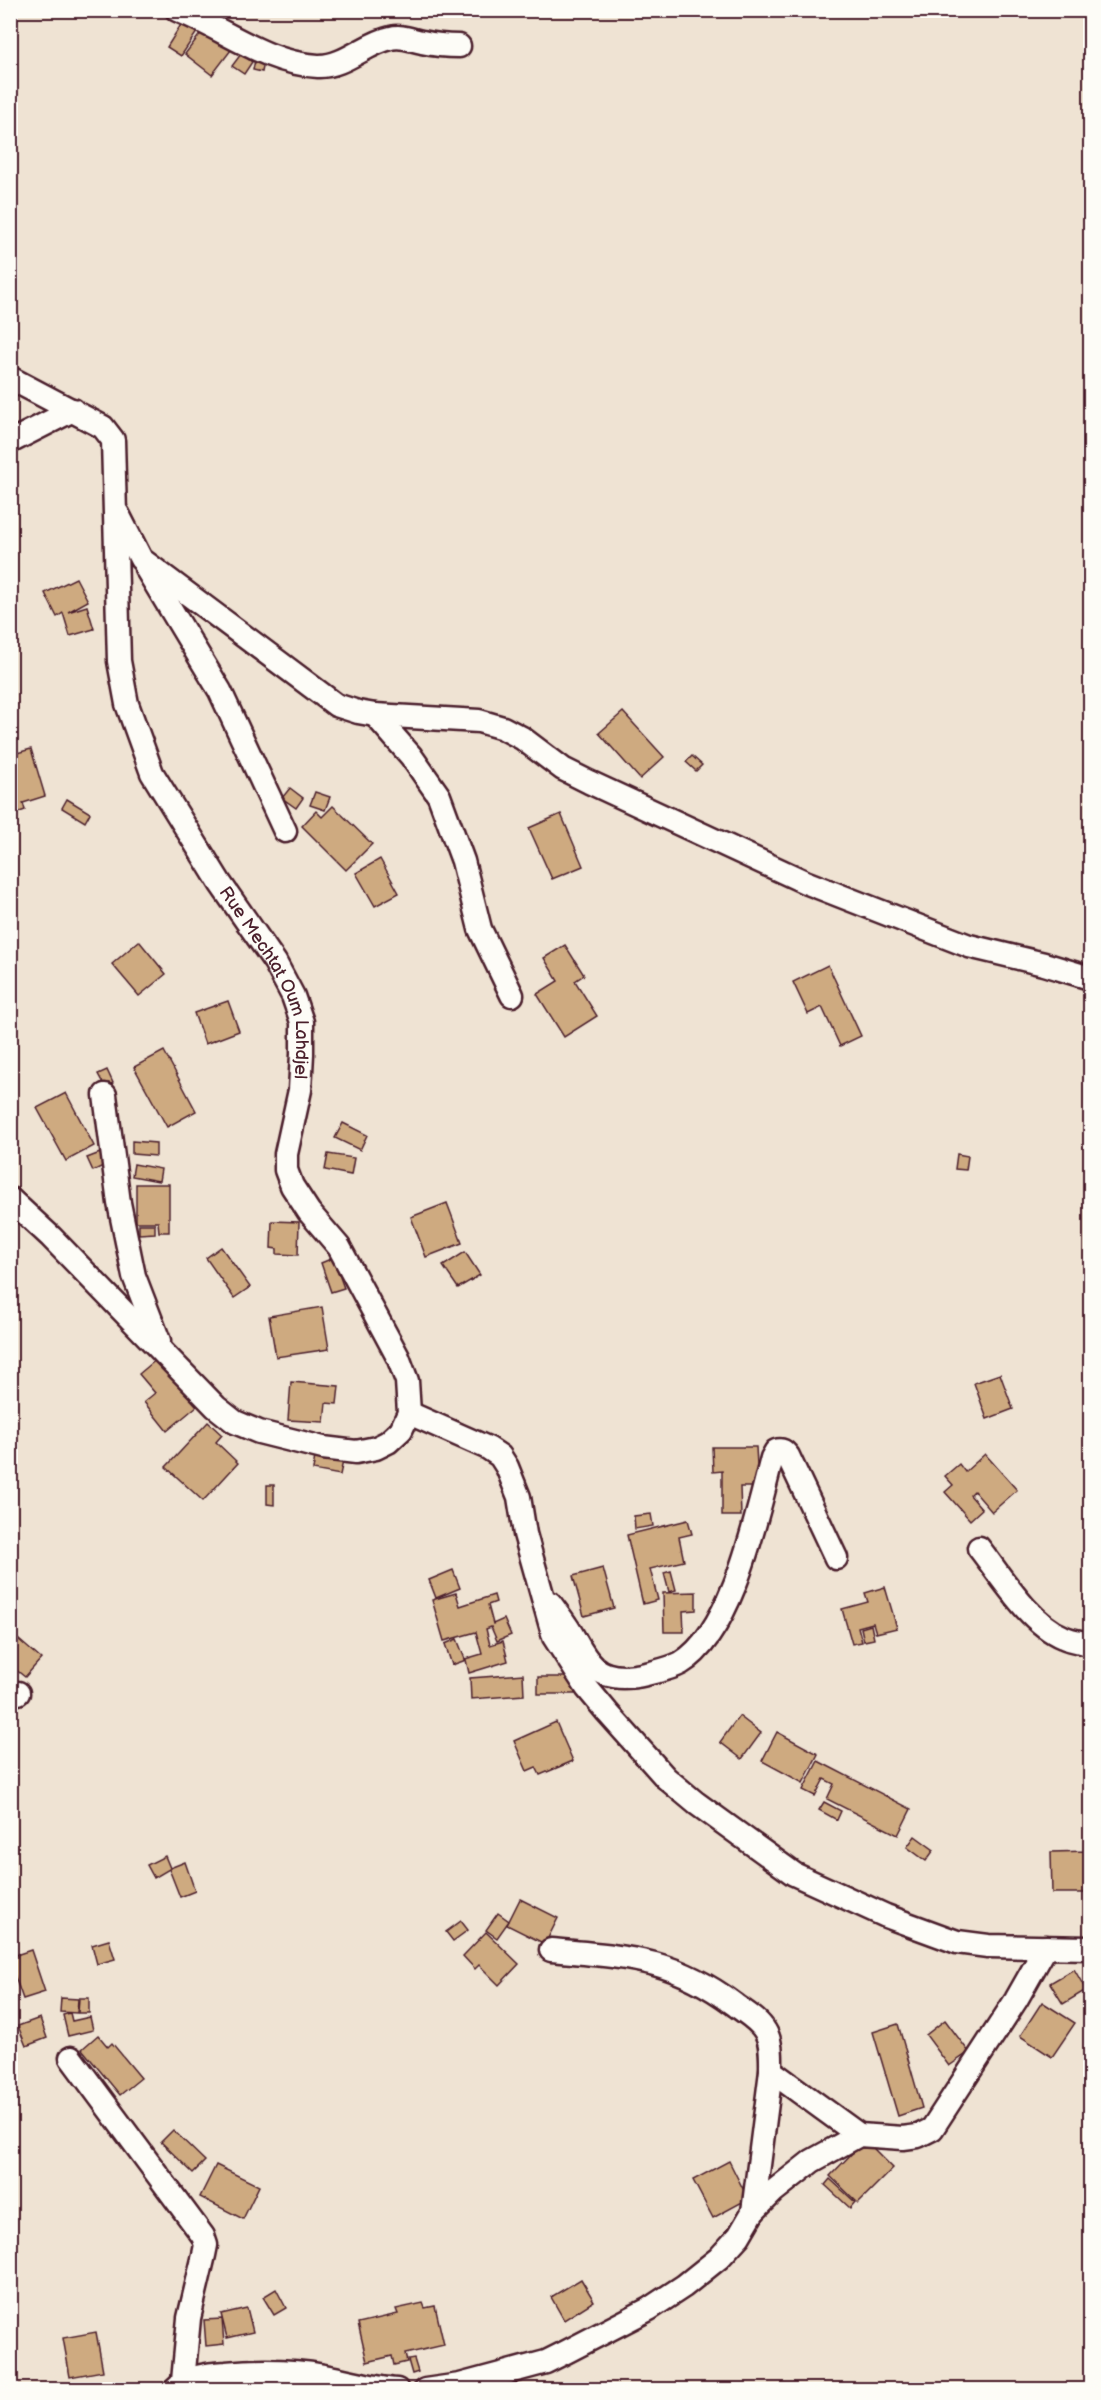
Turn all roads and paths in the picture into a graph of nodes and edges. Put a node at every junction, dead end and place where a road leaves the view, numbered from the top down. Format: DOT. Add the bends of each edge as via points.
graph roads {
  1 [pos="177,10"];
  2 [pos="459,46"];
  3 [pos="10,378"];
  4 [pos="73,410"];
  5 [pos="10,442"];
  6 [pos="114,505"];
  7 [pos="141,559"];
  8 [pos="375,715"];
  9 [pos="285,831"];
  10 [pos="1090,978"];
  11 [pos="512,995"];
  12 [pos="105,1095"];
  13 [pos="10,1199"];
  14 [pos="162,1350"];
  15 [pos="409,1413"];
  16 [pos="979,1548"];
  17 [pos="836,1558"];
  18 [pos="536,1575"];
  19 [pos="1090,1644"];
  20 [pos="1046,1947"];
  21 [pos="1090,1948"];
  22 [pos="551,1950"];
  23 [pos="71,2058"];
  24 [pos="771,2071"];
  25 [pos="859,2135"];
  26 [pos="753,2212"];
  27 [pos="179,2385"];
  28 [pos="397,2390"];
  29 [pos="425,2390"];
  1 -- 2 [label="street" via="271,57 320,66 391,38"];
  3 -- 4 [label="street, Rue Mechtat Oum Lahdjel"];
  4 -- 5 [label="street"];
  4 -- 6 [label="street, Rue Mechtat Oum Lahdjel" via="103,427 113,440"];
  6 -- 7 [label="street"];
  6 -- 15 [label="street, Rue Mechtat Oum Lahdjel" via="119,662 127,704 152,773 293,996 302,1022 302,1054 300,1090 285,1155 286,1170 309,1212 339,1247 398,1357 407,1381"];
  7 -- 8 [label="street" via="336,705"];
  7 -- 9 [label="street" via="219,691"];
  8 -- 10 [label="street" via="479,721 503,728 580,778 805,882 969,946"];
  8 -- 11 [label="street" via="439,796 463,861 480,929"];
  12 -- 14 [label="street" via="119,1203 134,1276"];
  13 -- 14 [label="street"];
  14 -- 15 [label="street" via="216,1407 235,1422 269,1435 356,1452 388,1442 401,1430"];
  15 -- 18 [label="street" via="500,1456 519,1497"];
  16 -- 19 [label="street" via="1044,1626 1063,1637"];
  17 -- 18 [label="street" via="788,1456 780,1449 772,1458 754,1528 718,1621 682,1662 656,1672 619,1678 595,1668 580,1651"];
  18 -- 20 [label="street" via="554,1637 587,1688 666,1778 696,1803 794,1874 886,1916 957,1942"];
  20 -- 21 [label="street"];
  20 -- 25 [label="street" via="932,2129 903,2138"];
  22 -- 24 [label="street" via="651,1962 704,1983 756,2020 766,2032"];
  23 -- 27 [label="street" via="206,2245"];
  24 -- 25 [label="street"];
  24 -- 26 [label="street"];
  25 -- 26 [label="street" via="812,2161"];
  26 -- 29 [label="street" via="739,2236 719,2258 649,2309 546,2362 460,2385"];
  27 -- 28 [label="street" via="212,2374 290,2371"];
}
